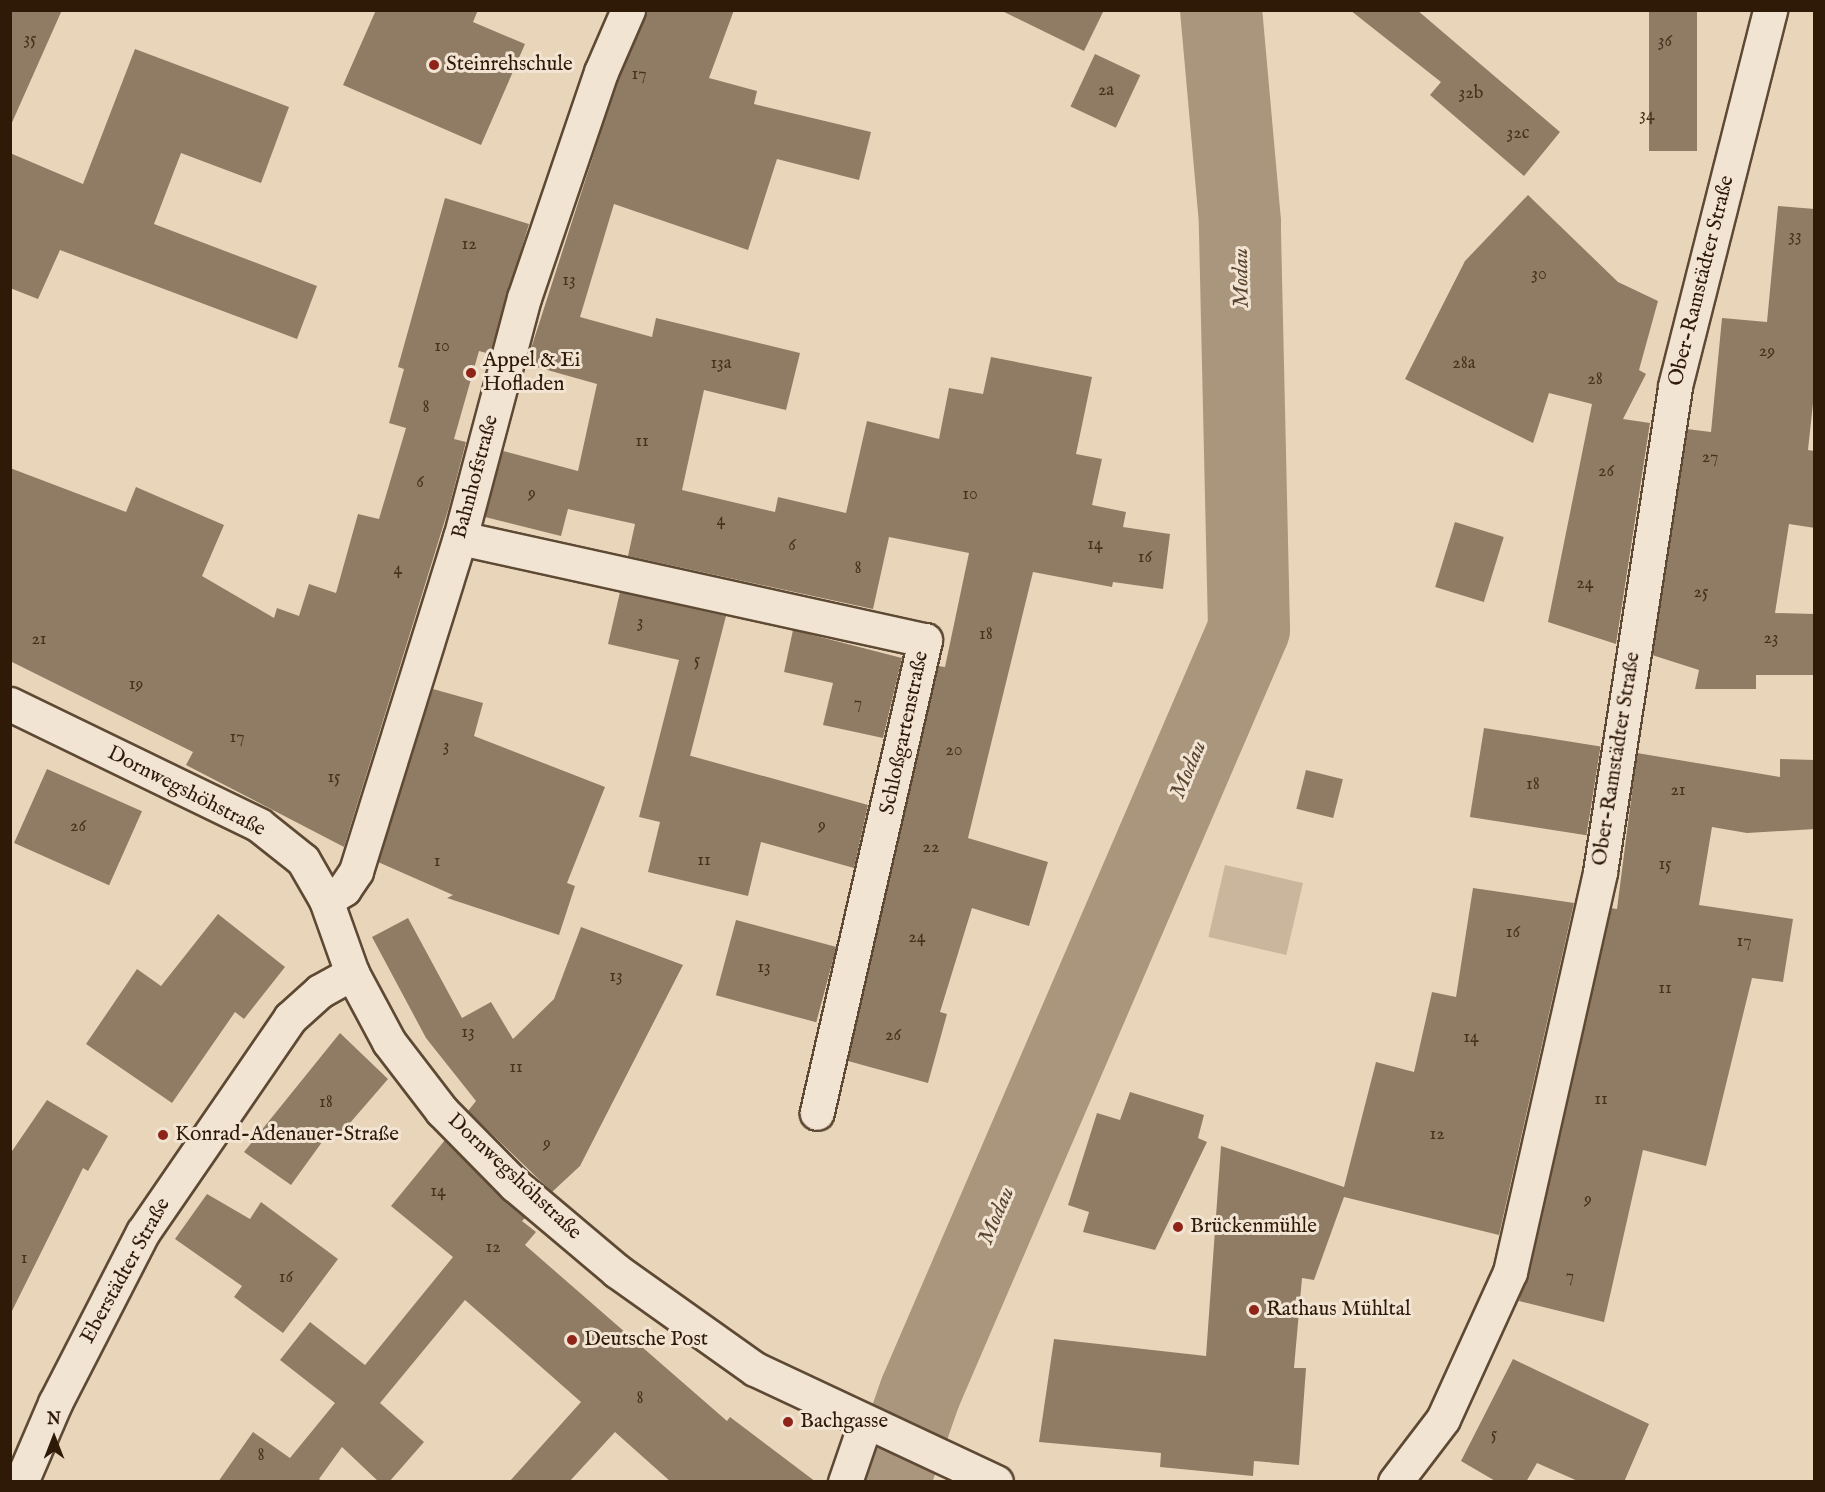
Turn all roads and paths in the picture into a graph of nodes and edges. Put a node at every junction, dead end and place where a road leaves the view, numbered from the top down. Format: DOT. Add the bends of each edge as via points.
graph roads {
  1 [pos="628,10"];
  2 [pos="1770,10"];
  3 [pos="460,538"];
  4 [pos="10,704"];
  5 [pos="326,900"];
  6 [pos="352,973"];
  7 [pos="817,1113"];
  8 [pos="865,1424"];
  9 [pos="21,1482"];
  10 [pos="845,1482"];
  11 [pos="996,1482"];
  12 [pos="1395,1482"];
  1 -- 3 [label="street, Bahnhofstraße" via="601,72 524,298"];
  2 -- 12 [label="street, Ober-Ramstädter Straße" via="1676,386 1600,872 1510,1272 1443,1419"];
  3 -- 5 [label="street, Bahnhofstraße" via="356,871 344,889"];
  3 -- 7 [label="street, Schloßgartenstraße" via="925,640"];
  4 -- 5 [label="street, Dornwegshöhstraße" via="259,825 303,860"];
  5 -- 6 [label="street, Dornwegshöhstraße"];
  6 -- 8 [label="street, Dornwegshöhstraße" via="389,1042 442,1111 515,1185 685,1323 755,1369"];
  6 -- 9 [label="street, Eberstädter Straße" via="320,991 290,1018 143,1232 55,1403"];
  8 -- 10 [label="street"];
  8 -- 11 [label="street, Dornwegshöhstraße"];
}
